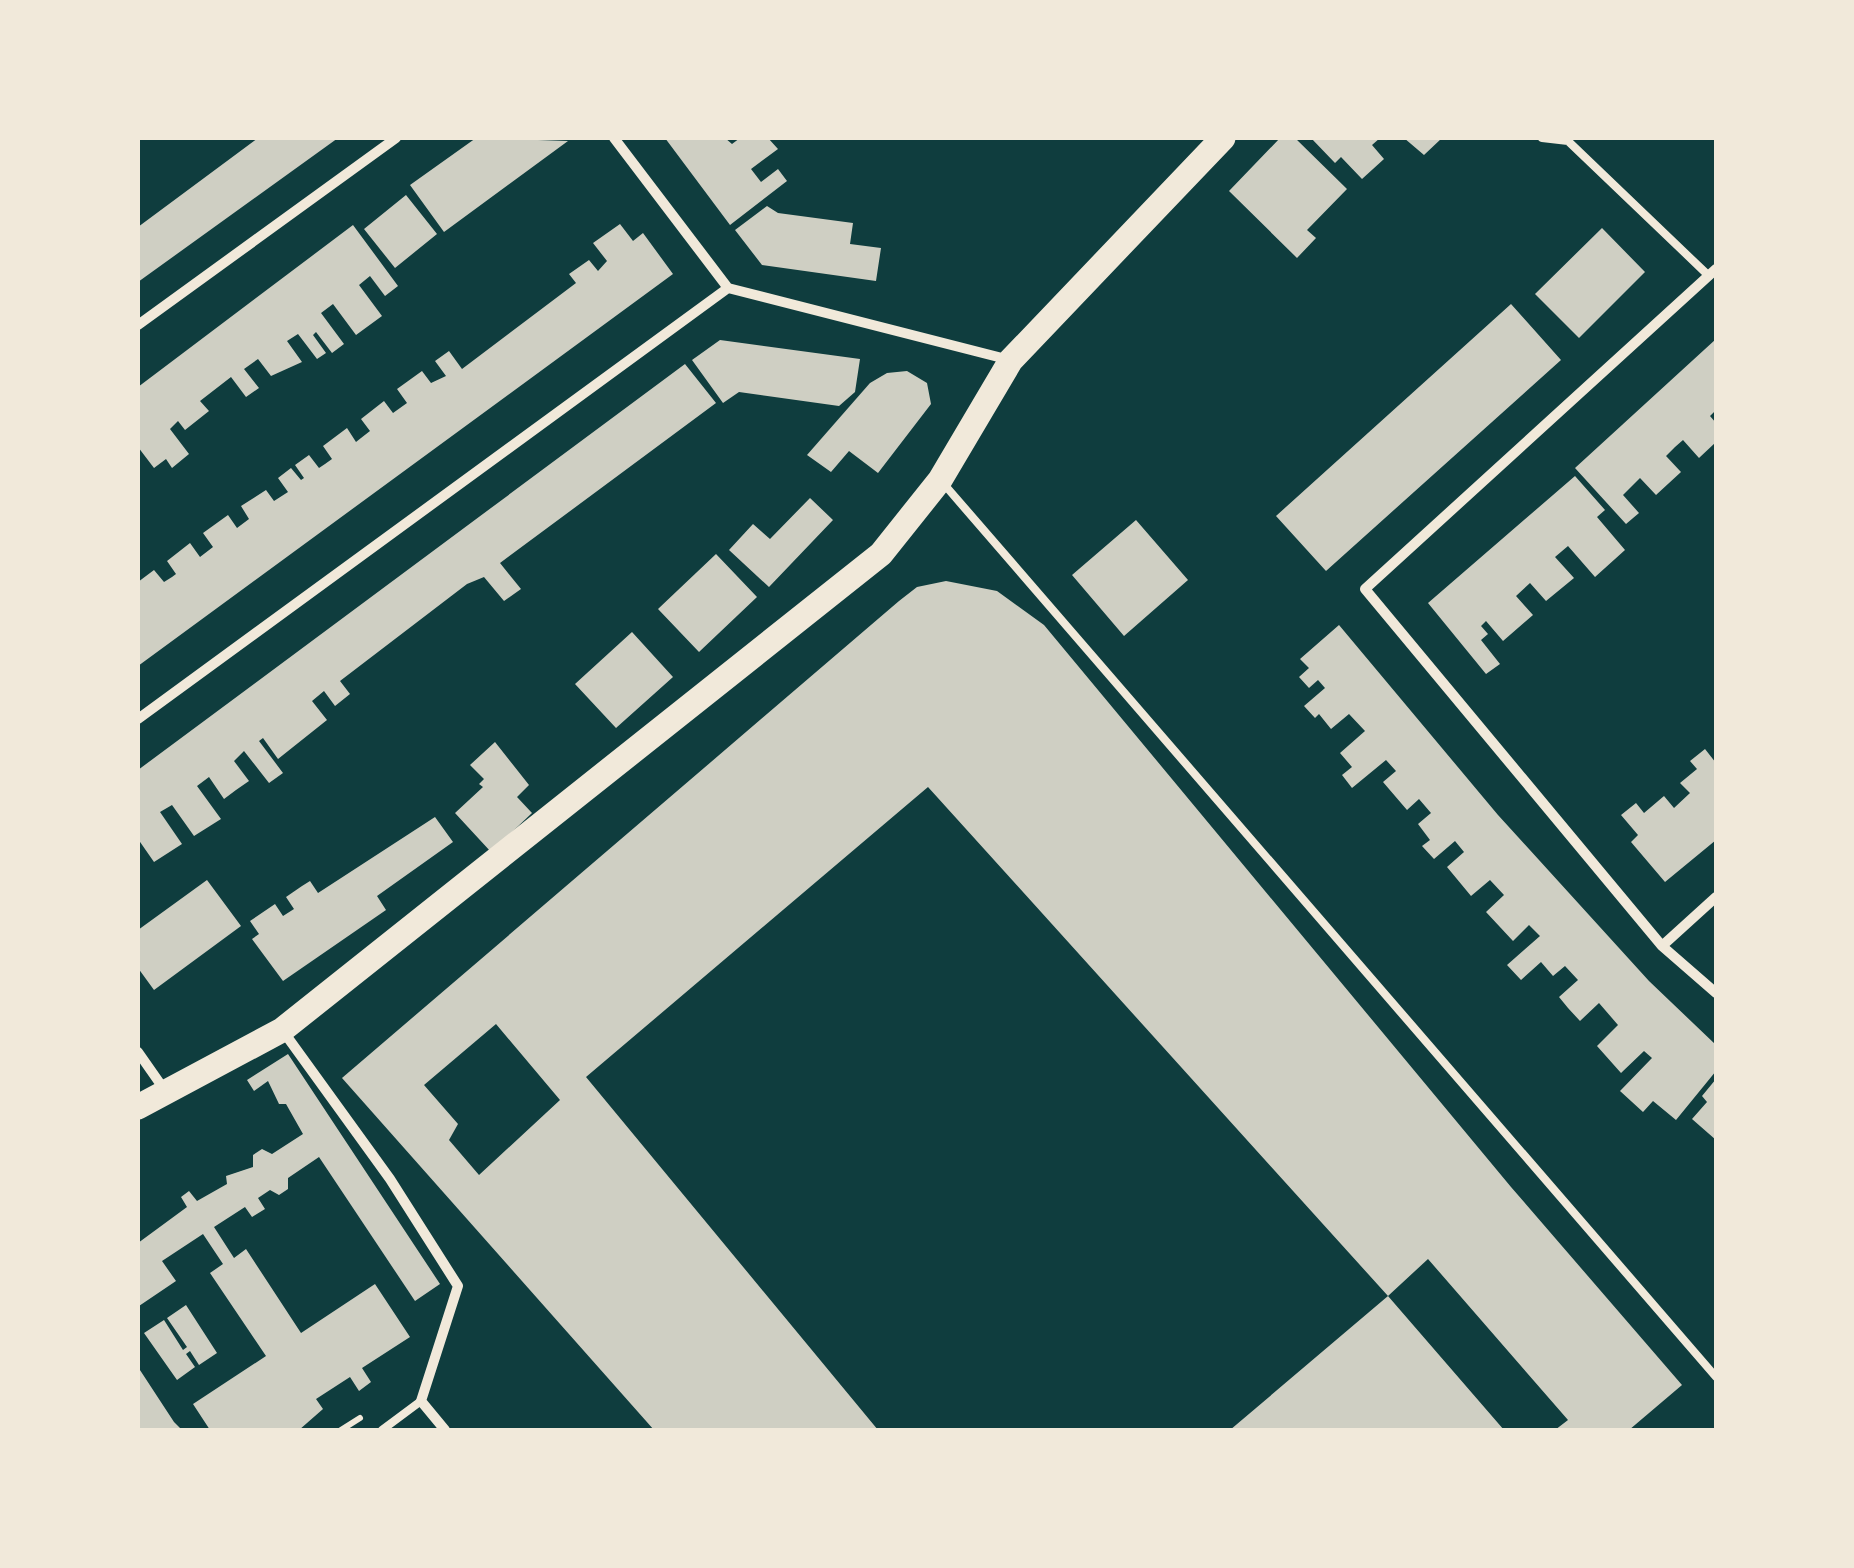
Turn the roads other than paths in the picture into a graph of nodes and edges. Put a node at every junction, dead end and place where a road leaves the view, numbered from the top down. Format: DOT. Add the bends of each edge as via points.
graph roads {
  1 [pos="396,138"];
  2 [pos="614,138"];
  3 [pos="1223,138"];
  4 [pos="1542,138"];
  5 [pos="1712,272"];
  6 [pos="728,288"];
  7 [pos="138,325"];
  8 [pos="1011,360"];
  9 [pos="940,480"];
  10 [pos="138,718"];
  11 [pos="1716,897"];
  12 [pos="1662,946"];
  13 [pos="1716,994"];
  14 [pos="282,1030"];
  15 [pos="138,1052"];
  16 [pos="166,1092"];
  17 [pos="138,1107"];
  18 [pos="1716,1378"];
  19 [pos="421,1401"];
  20 [pos="382,1430"];
  21 [pos="445,1430"];
  1 -- 7 [label="street"];
  2 -- 6 [label="street"];
  3 -- 8 [label="main road"];
  4 -- 5 [label="lane" via="1568,140"];
  5 -- 12 [label="street" via="1365,589"];
  6 -- 8 [label="street"];
  6 -- 10 [label="street"];
  8 -- 9 [label="main road"];
  9 -- 14 [label="main road" via="882,554"];
  9 -- 18 [label="lane"];
  11 -- 12 [label="street"];
  12 -- 13 [label="street"];
  14 -- 16 [label="main road"];
  14 -- 19 [label="street" via="458,1286"];
  15 -- 16 [label="street"];
  16 -- 17 [label="main road"];
  19 -- 20 [label="lane"];
  19 -- 21 [label="street"];
}
